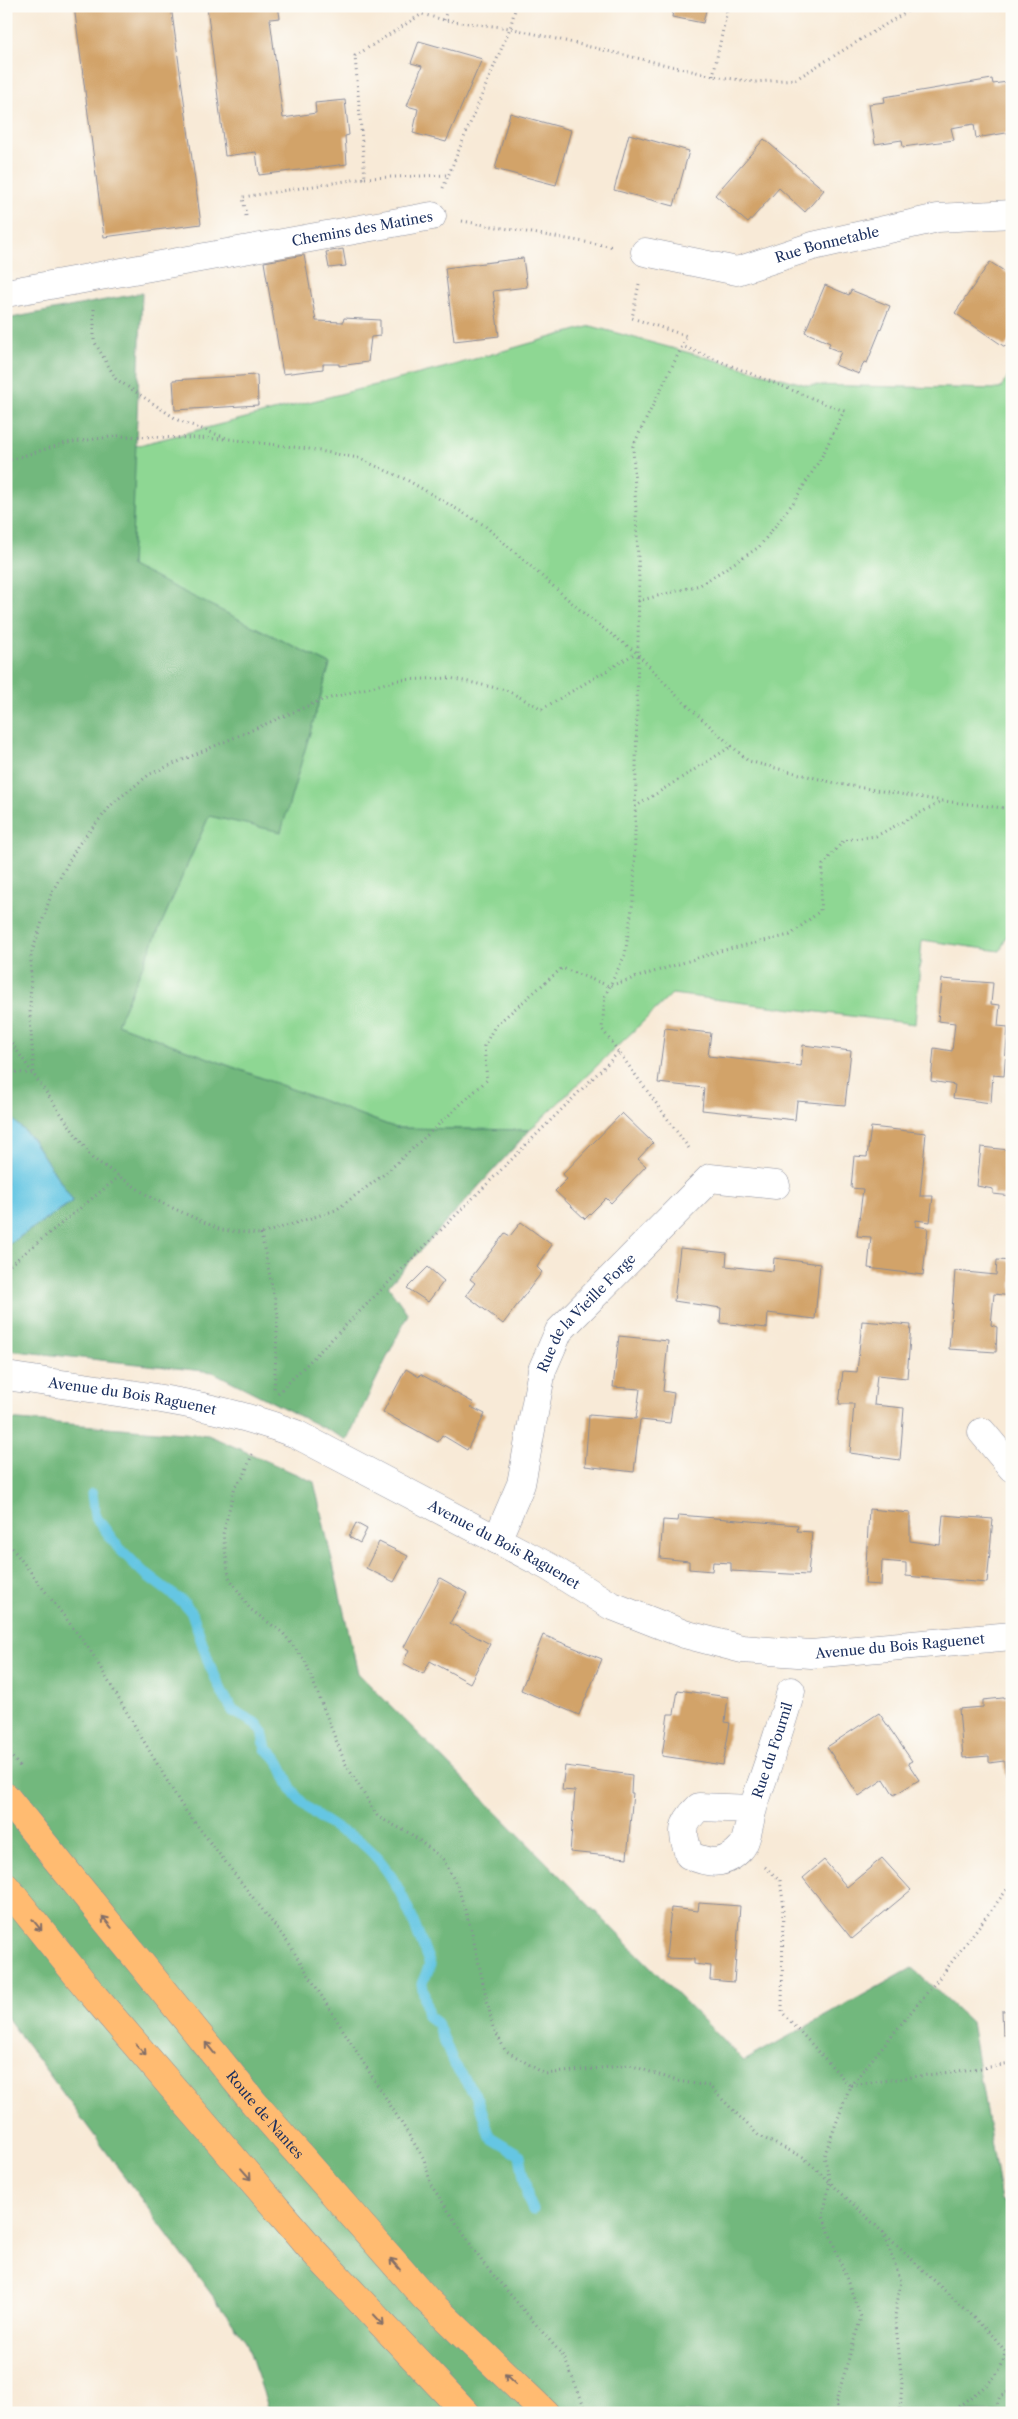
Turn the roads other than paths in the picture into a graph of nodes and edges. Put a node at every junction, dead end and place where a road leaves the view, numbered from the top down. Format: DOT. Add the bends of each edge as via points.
graph roads {
  1 [pos="1012,214"];
  2 [pos="432,216"];
  3 [pos="644,252"];
  4 [pos="6,293"];
  5 [pos="776,1185"];
  6 [pos="6,1376"];
  7 [pos="982,1432"];
  8 [pos="1012,1468"];
  9 [pos="496,1540"];
  10 [pos="1012,1636"];
  11 [pos="791,1691"];
  12 [pos="6,1797"];
  13 [pos="753,1809"];
  14 [pos="6,1887"];
  15 [pos="466,2413"];
  16 [pos="546,2413"];
  1 -- 3 [label="street, Rue Bonnetable" via="938,218 813,246 736,271"];
  2 -- 4 [label="street, Chemins des Matines"];
  5 -- 9 [label="street, Rue de la Vieille Forge" via="710,1178 559,1331 542,1370 521,1484"];
  6 -- 9 [label="street, Avenue du Bois Raguenet" via="144,1397 263,1421 296,1434"];
  7 -- 8 [label="street"];
  9 -- 10 [label="street, Avenue du Bois Raguenet" via="549,1567 610,1605 684,1634 742,1649 811,1654"];
  11 -- 13 [label="street, Rue du Fournil"];
  16 -- 12 [label="main road, Route de Nantes, one-way" via="419,2292 254,2103"];
  13 -- 13 [label="street, Rue du Fournil" via="699,1808 686,1819 683,1835 689,1855 705,1863 724,1861 742,1847"];
  14 -- 15 [label="main road, one-way" via="94,1996 314,2252"];
}
